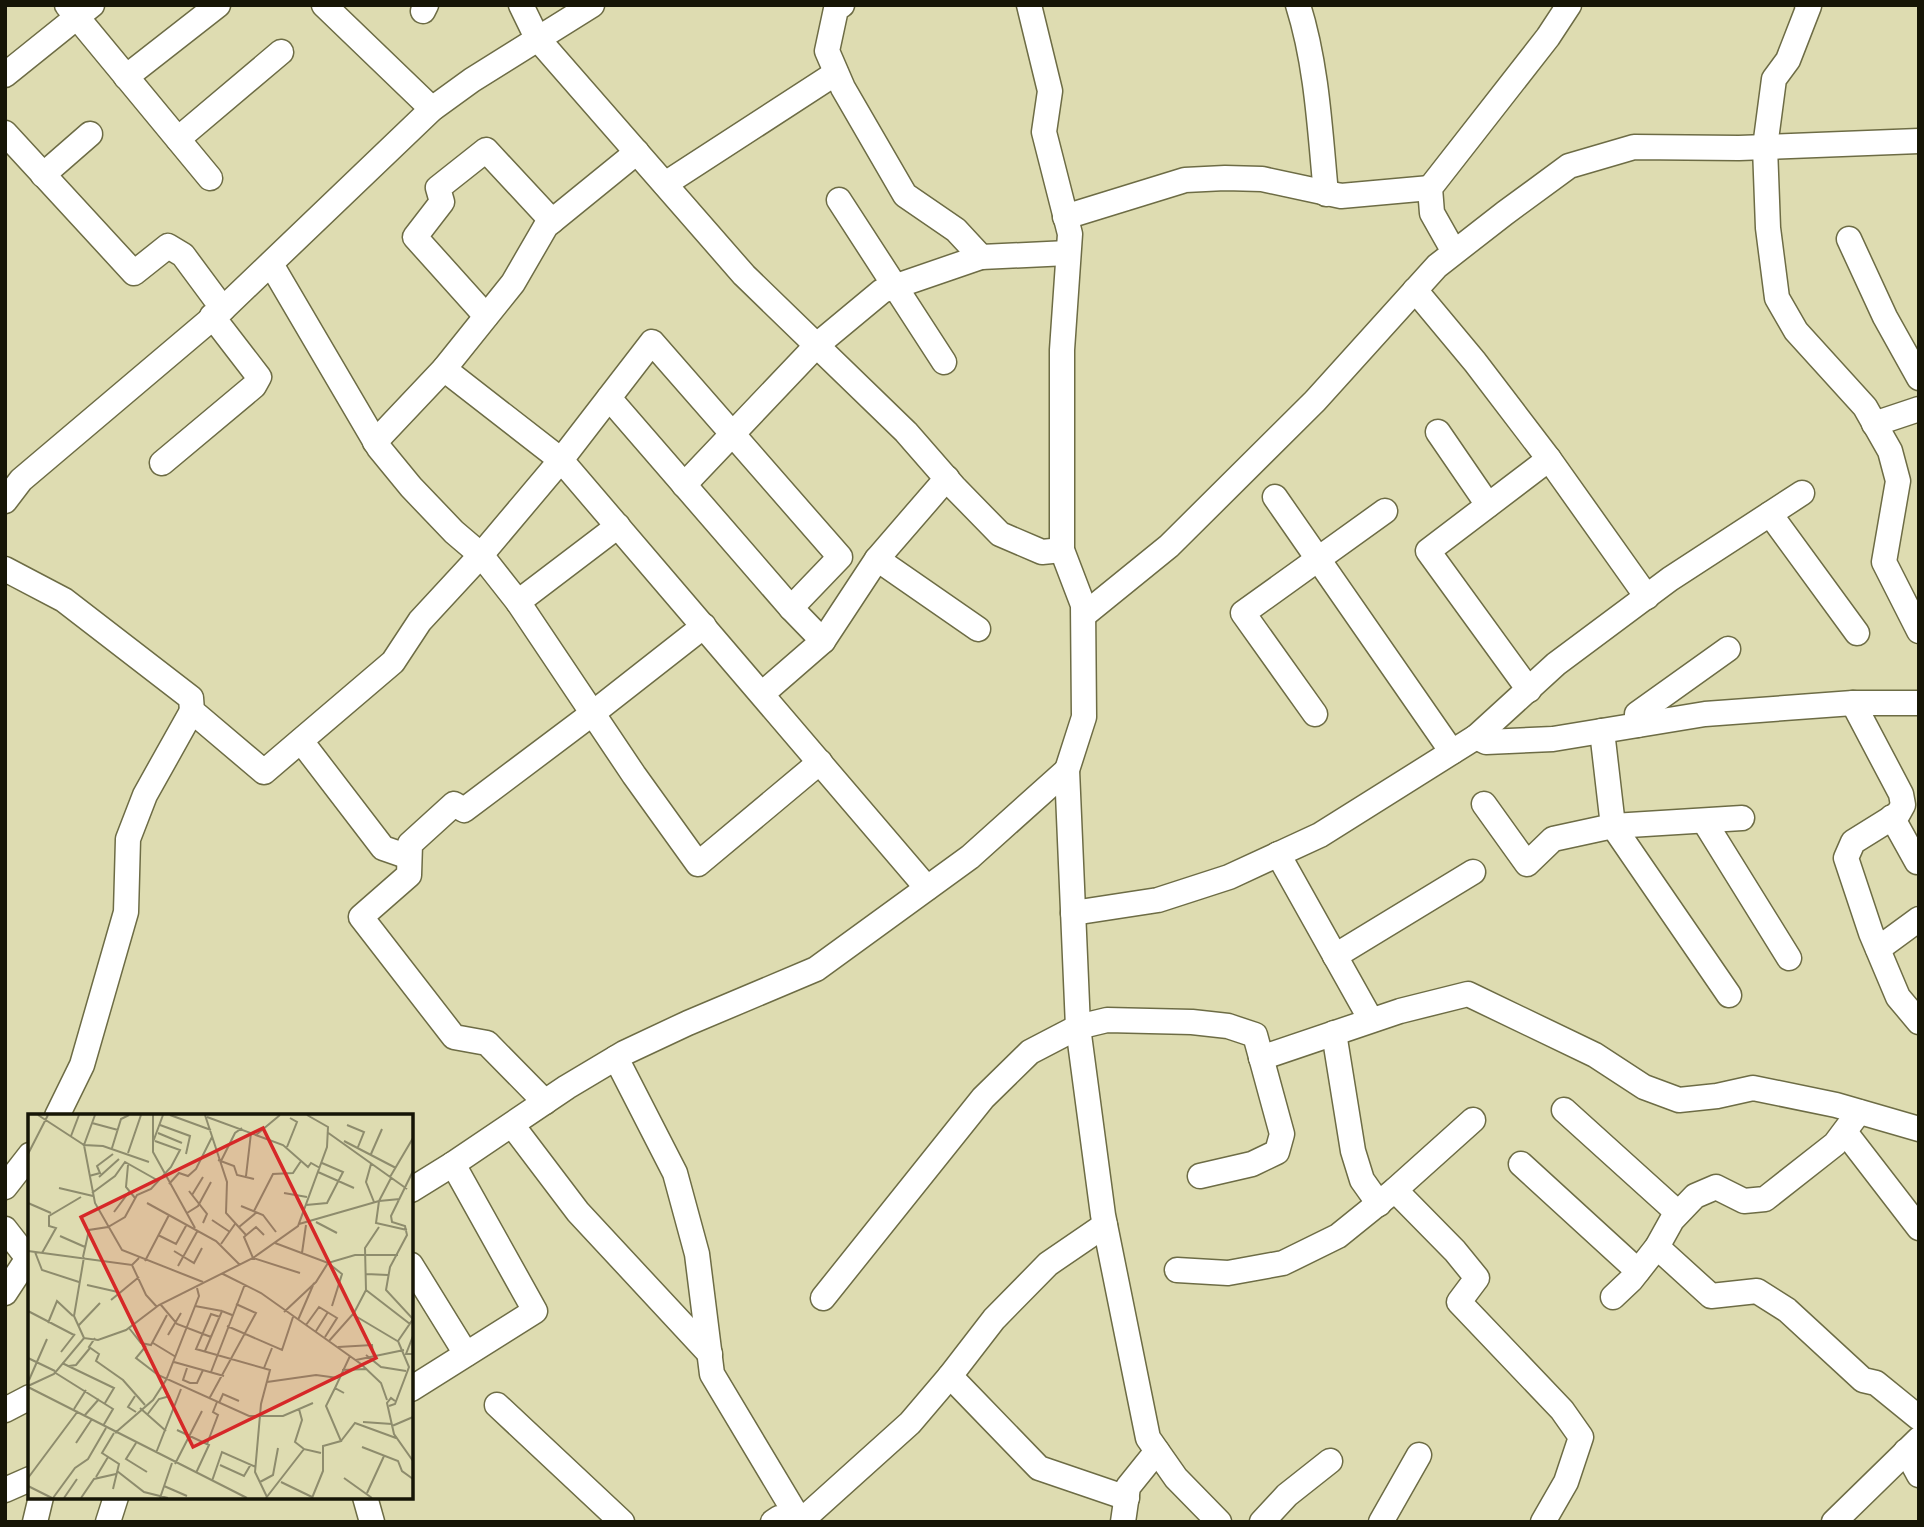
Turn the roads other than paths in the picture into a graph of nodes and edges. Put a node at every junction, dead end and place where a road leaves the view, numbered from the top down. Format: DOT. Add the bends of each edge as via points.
graph roads {
  1 [pos="218,5"];
  2 [pos="324,5"];
  3 [pos="521,5"];
  4 [pos="592,5"];
  5 [pos="1029,5"];
  6 [pos="1298,5"];
  7 [pos="1569,5"];
  8 [pos="837,6"];
  9 [pos="1808,6"];
  10 [pos="79,9"];
  11 [pos="537,38"];
  12 [pos="281,52"];
  13 [pos="836,73"];
  14 [pos="5,75"];
  15 [pos="126,77"];
  16 [pos="432,109"];
  17 [pos="5,133"];
  18 [pos="90,134"];
  19 [pos="178,139"];
  20 [pos="1919,141"];
  21 [pos="1765,147"];
  22 [pos="637,152"];
  23 [pos="43,175"];
  24 [pos="210,178"];
  25 [pos="665,184"];
  26 [pos="1430,188"];
  27 [pos="1326,194"];
  28 [pos="839,200"];
  29 [pos="1065,217"];
  30 [pos="552,221"];
  31 [pos="1849,239"];
  32 [pos="1454,252"];
  33 [pos="1068,253"];
  34 [pos="981,257"];
  35 [pos="271,264"];
  36 [pos="895,286"];
  37 [pos="1415,290"];
  38 [pos="218,313"];
  39 [pos="486,316"];
  40 [pos="817,345"];
  41 [pos="944,362"];
  42 [pos="444,369"];
  43 [pos="1919,378"];
  44 [pos="608,398"];
  45 [pos="1919,409"];
  46 [pos="1874,424"];
  47 [pos="1438,432"];
  48 [pos="733,434"];
  49 [pos="375,442"];
  50 [pos="1549,459"];
  51 [pos="561,460"];
  52 [pos="162,463"];
  53 [pos="947,478"];
  54 [pos="684,485"];
  55 [pos="1802,493"];
  56 [pos="1275,497"];
  57 [pos="5,501"];
  58 [pos="1488,505"];
  59 [pos="1385,512"];
  60 [pos="1770,514"];
  61 [pos="618,526"];
  62 [pos="1062,550"];
  63 [pos="481,555"];
  64 [pos="877,559"];
  65 [pos="1318,559"];
  66 [pos="5,569"];
  67 [pos="1647,597"];
  68 [pos="518,601"];
  69 [pos="791,608"];
  70 [pos="1084,615"];
  71 [pos="704,626"];
  72 [pos="978,629"];
  73 [pos="1919,631"];
  74 [pos="1857,633"];
  75 [pos="823,641"];
  76 [pos="1728,649"];
  77 [pos="1529,690"];
  78 [pos="762,694"];
  79 [pos="1853,703"];
  80 [pos="1919,703"];
  81 [pos="192,712"];
  82 [pos="593,713"];
  83 [pos="1315,714"];
  84 [pos="1637,725"];
  85 [pos="1602,731"];
  86 [pos="1476,737"];
  87 [pos="300,741"];
  88 [pos="1452,752"];
  89 [pos="820,762"];
  90 [pos="1067,771"];
  91 [pos="1484,804"];
  92 [pos="1892,817"];
  93 [pos="1742,818"];
  94 [pos="1704,821"];
  95 [pos="1614,826"];
  96 [pos="1278,854"];
  97 [pos="409,857"];
  98 [pos="1917,862"];
  99 [pos="1473,872"];
  100 [pos="928,888"];
  101 [pos="1073,913"];
  102 [pos="1919,919"];
  103 [pos="1878,949"];
  104 [pos="1335,956"];
  105 [pos="1788,958"];
  106 [pos="1729,995"];
  107 [pos="1914,1007"];
  108 [pos="1371,1020"];
  109 [pos="1078,1027"];
  110 [pos="1334,1033"];
  111 [pos="616,1058"];
  112 [pos="1261,1058"];
  113 [pos="545,1102"];
  114 [pos="1564,1110"];
  115 [pos="58,1114"];
  116 [pos="1473,1120"];
  117 [pos="1852,1122"];
  118 [pos="512,1125"];
  119 [pos="1919,1129"];
  120 [pos="28,1158"];
  121 [pos="453,1164"];
  122 [pos="1521,1164"];
  123 [pos="1200,1176"];
  124 [pos="5,1187"];
  125 [pos="413,1189"];
  126 [pos="1387,1197"];
  127 [pos="1678,1213"];
  128 [pos="1105,1225"];
  129 [pos="1919,1228"];
  130 [pos="5,1229"];
  131 [pos="1657,1247"];
  132 [pos="28,1259"];
  133 [pos="28,1261"];
  134 [pos="413,1268"];
  135 [pos="1177,1270"];
  136 [pos="1638,1271"];
  137 [pos="5,1293"];
  138 [pos="1613,1297"];
  139 [pos="823,1298"];
  140 [pos="466,1354"];
  141 [pos="710,1354"];
  142 [pos="950,1376"];
  143 [pos="413,1388"];
  144 [pos="28,1398"];
  145 [pos="497,1405"];
  146 [pos="5,1410"];
  147 [pos="1919,1418"];
  148 [pos="1912,1445"];
  149 [pos="1157,1451"];
  150 [pos="1419,1455"];
  151 [pos="1330,1461"];
  152 [pos="1919,1475"];
  153 [pos="28,1480"];
  154 [pos="5,1490"];
  155 [pos="115,1499"];
  156 [pos="1125,1510"];
  157 [pos="108,1522"];
  158 [pos="622,1522"];
  159 [pos="773,1522"];
  160 [pos="800,1522"];
  161 [pos="1219,1522"];
  162 [pos="1262,1522"];
  163 [pos="1381,1522"];
  164 [pos="1543,1522"];
  165 [pos="1834,1522"];
  1 -- 15 [label="street"];
  2 -- 16 [label="street"];
  3 -- 11 [label="street"];
  4 -- 11 [label="street"];
  5 -- 29 [label="street" via="1050,91 1044,132"];
  6 -- 27 [label="street" via="1316,98"];
  7 -- 26 [label="street"];
  8 -- 13 [label="street" via="827,51"];
  9 -- 21 [label="street" via="1788,60 1774,79"];
  10 -- 14 [label="street"];
  10 -- 15 [label="street"];
  11 -- 16 [label="street"];
  11 -- 22 [label="street"];
  12 -- 19 [label="street"];
  13 -- 25 [label="street"];
  13 -- 34 [label="street" via="905,195 956,230"];
  15 -- 19 [label="street"];
  16 -- 35 [label="street"];
  17 -- 23 [label="street"];
  18 -- 23 [label="street"];
  19 -- 24 [label="street"];
  20 -- 21 [label="street"];
  21 -- 32 [label="street" via="1634,147 1569,166"];
  21 -- 46 [label="street" via="1777,298 1796,331 1865,407"];
  22 -- 25 [label="street"];
  22 -- 30 [label="street"];
  23 -- 38 [label="street" via="134,273 168,246 183,255"];
  25 -- 40 [label="street" via="744,275"];
  26 -- 27 [label="street"];
  26 -- 32 [label="street" via="1432,213"];
  27 -- 29 [label="street" via="1262,179 1185,180"];
  28 -- 36 [label="street"];
  29 -- 33 [label="street" via="1070,234"];
  30 -- 39 [label="street"];
  30 -- 39 [label="street" via="486,150 438,188 442,202 415,237"];
  31 -- 43 [label="street"];
  32 -- 37 [label="street"];
  33 -- 34 [label="street"];
  33 -- 62 [label="street" via="1062,350"];
  34 -- 36 [label="street"];
  35 -- 38 [label="street"];
  35 -- 49 [label="street"];
  36 -- 40 [label="street" via="882,291"];
  36 -- 41 [label="street"];
  37 -- 50 [label="street"];
  37 -- 70 [label="street" via="1315,401 1169,546"];
  38 -- 52 [label="street" via="258,377 254,386"];
  38 -- 57 [label="street" via="22,480"];
  39 -- 42 [label="street"];
  40 -- 48 [label="street"];
  40 -- 53 [label="street"];
  42 -- 49 [label="street"];
  42 -- 51 [label="street"];
  44 -- 48 [label="street" via="652,342"];
  44 -- 51 [label="street"];
  44 -- 54 [label="street"];
  45 -- 46 [label="street"];
  46 -- 73 [label="street" via="1890,451 1898,481 1884,562"];
  47 -- 58 [label="street"];
  48 -- 54 [label="street"];
  48 -- 69 [label="street" via="840,557"];
  49 -- 63 [label="street" via="411,487"];
  50 -- 58 [label="street"];
  50 -- 67 [label="street"];
  51 -- 61 [label="street"];
  51 -- 63 [label="street"];
  53 -- 62 [label="street" via="1000,534 1042,552"];
  53 -- 64 [label="street"];
  54 -- 69 [label="street"];
  55 -- 60 [label="street"];
  56 -- 65 [label="street"];
  58 -- 77 [label="street" via="1428,551"];
  59 -- 65 [label="street"];
  60 -- 67 [label="street"];
  60 -- 74 [label="street"];
  61 -- 68 [label="street"];
  61 -- 71 [label="street"];
  62 -- 70 [label="street"];
  63 -- 68 [label="street"];
  63 -- 87 [label="street" via="420,621 393,662"];
  64 -- 72 [label="street"];
  64 -- 75 [label="street"];
  65 -- 83 [label="street" via="1243,612"];
  65 -- 88 [label="street"];
  66 -- 81 [label="street" via="64,600 191,698"];
  67 -- 77 [label="street" via="1556,664"];
  68 -- 82 [label="street"];
  69 -- 75 [label="street"];
  70 -- 90 [label="street" via="1084,717"];
  71 -- 78 [label="street"];
  71 -- 82 [label="street"];
  75 -- 78 [label="street"];
  76 -- 84 [label="street" via="1637,714"];
  77 -- 86 [label="street"];
  78 -- 89 [label="street"];
  79 -- 80 [label="street"];
  79 -- 84 [label="street" via="1705,714"];
  79 -- 92 [label="street" via="1901,794 1903,805"];
  81 -- 87 [label="street" via="264,772"];
  81 -- 115 [label="street" via="145,795 128,839 126,912 82,1065"];
  82 -- 89 [label="street" via="698,864"];
  82 -- 97 [label="street" via="464,810 454,804 410,844"];
  84 -- 85 [label="street"];
  85 -- 86 [label="street" via="1553,739 1486,742"];
  85 -- 95 [label="street"];
  86 -- 88 [label="street"];
  87 -- 97 [label="street" via="383,848"];
  88 -- 96 [label="street" via="1320,835"];
  89 -- 100 [label="street"];
  90 -- 100 [label="street"];
  90 -- 101 [label="street"];
  91 -- 95 [label="street" via="1527,864 1553,839"];
  92 -- 98 [label="street"];
  92 -- 103 [label="street" via="1853,842 1846,858"];
  93 -- 94 [label="street"];
  94 -- 95 [label="street"];
  94 -- 105 [label="street"];
  95 -- 106 [label="street"];
  96 -- 101 [label="street" via="1229,877 1158,900"];
  96 -- 104 [label="street"];
  97 -- 113 [label="street" via="409,875 361,918 453,1037 487,1042"];
  99 -- 104 [label="street"];
  100 -- 111 [label="street" via="817,969"];
  101 -- 109 [label="street"];
  102 -- 103 [label="street"];
  103 -- 107 [label="street" via="1898,997"];
  104 -- 108 [label="street"];
  108 -- 110 [label="street"];
  108 -- 117 [label="street" via="1468,994 1595,1055 1644,1087 1679,1100 1754,1088 1836,1105"];
  109 -- 112 [label="street" via="1107,1020 1228,1026 1255,1035"];
  109 -- 128 [label="street"];
  109 -- 139 [label="street" via="1030,1052 984,1098"];
  110 -- 112 [label="street"];
  110 -- 126 [label="street" via="1362,1180"];
  111 -- 113 [label="street"];
  111 -- 141 [label="street" via="675,1173 698,1254"];
  112 -- 123 [label="street" via="1282,1134 1277,1152 1252,1164"];
  113 -- 118 [label="street"];
  114 -- 127 [label="street"];
  116 -- 126 [label="street"];
  117 -- 119 [label="street"];
  117 -- 127 [label="street" via="1835,1144 1765,1199 1744,1201 1716,1187 1695,1196"];
  117 -- 129 [label="street"];
  118 -- 121 [label="street"];
  118 -- 141 [label="street" via="578,1213"];
  120 -- 124 [label="street"];
  121 -- 125 [label="street"];
  121 -- 140 [label="street" via="535,1311"];
  122 -- 136 [label="street"];
  126 -- 135 [label="street" via="1338,1236 1283,1263 1228,1273"];
  126 -- 164 [label="street" via="1455,1251 1477,1278 1460,1302 1562,1409 1581,1437 1566,1482"];
  127 -- 131 [label="street"];
  128 -- 142 [label="street" via="1048,1264 994,1319"];
  128 -- 149 [label="street" via="1149,1438"];
  130 -- 132 [label="street"];
  131 -- 136 [label="street"];
  131 -- 147 [label="street" via="1710,1296 1757,1291 1787,1310 1863,1380 1876,1383"];
  133 -- 137 [label="street"];
  134 -- 140 [label="street"];
  136 -- 138 [label="street"];
  140 -- 143 [label="street"];
  141 -- 160 [label="street" via="712,1374"];
  142 -- 156 [label="street" via="1039,1468"];
  142 -- 160 [label="street" via="910,1423"];
  144 -- 146 [label="street"];
  145 -- 158 [label="street"];
  148 -- 152 [label="street"];
  148 -- 165 [label="street"];
  149 -- 156 [label="street" via="1128,1487"];
  149 -- 161 [label="street"];
  150 -- 163 [label="street"];
  151 -- 162 [label="street"];
  153 -- 154 [label="street"];
  155 -- 157 [label="street"];
  159 -- 160 [label="street" via="779,1518"];
}
